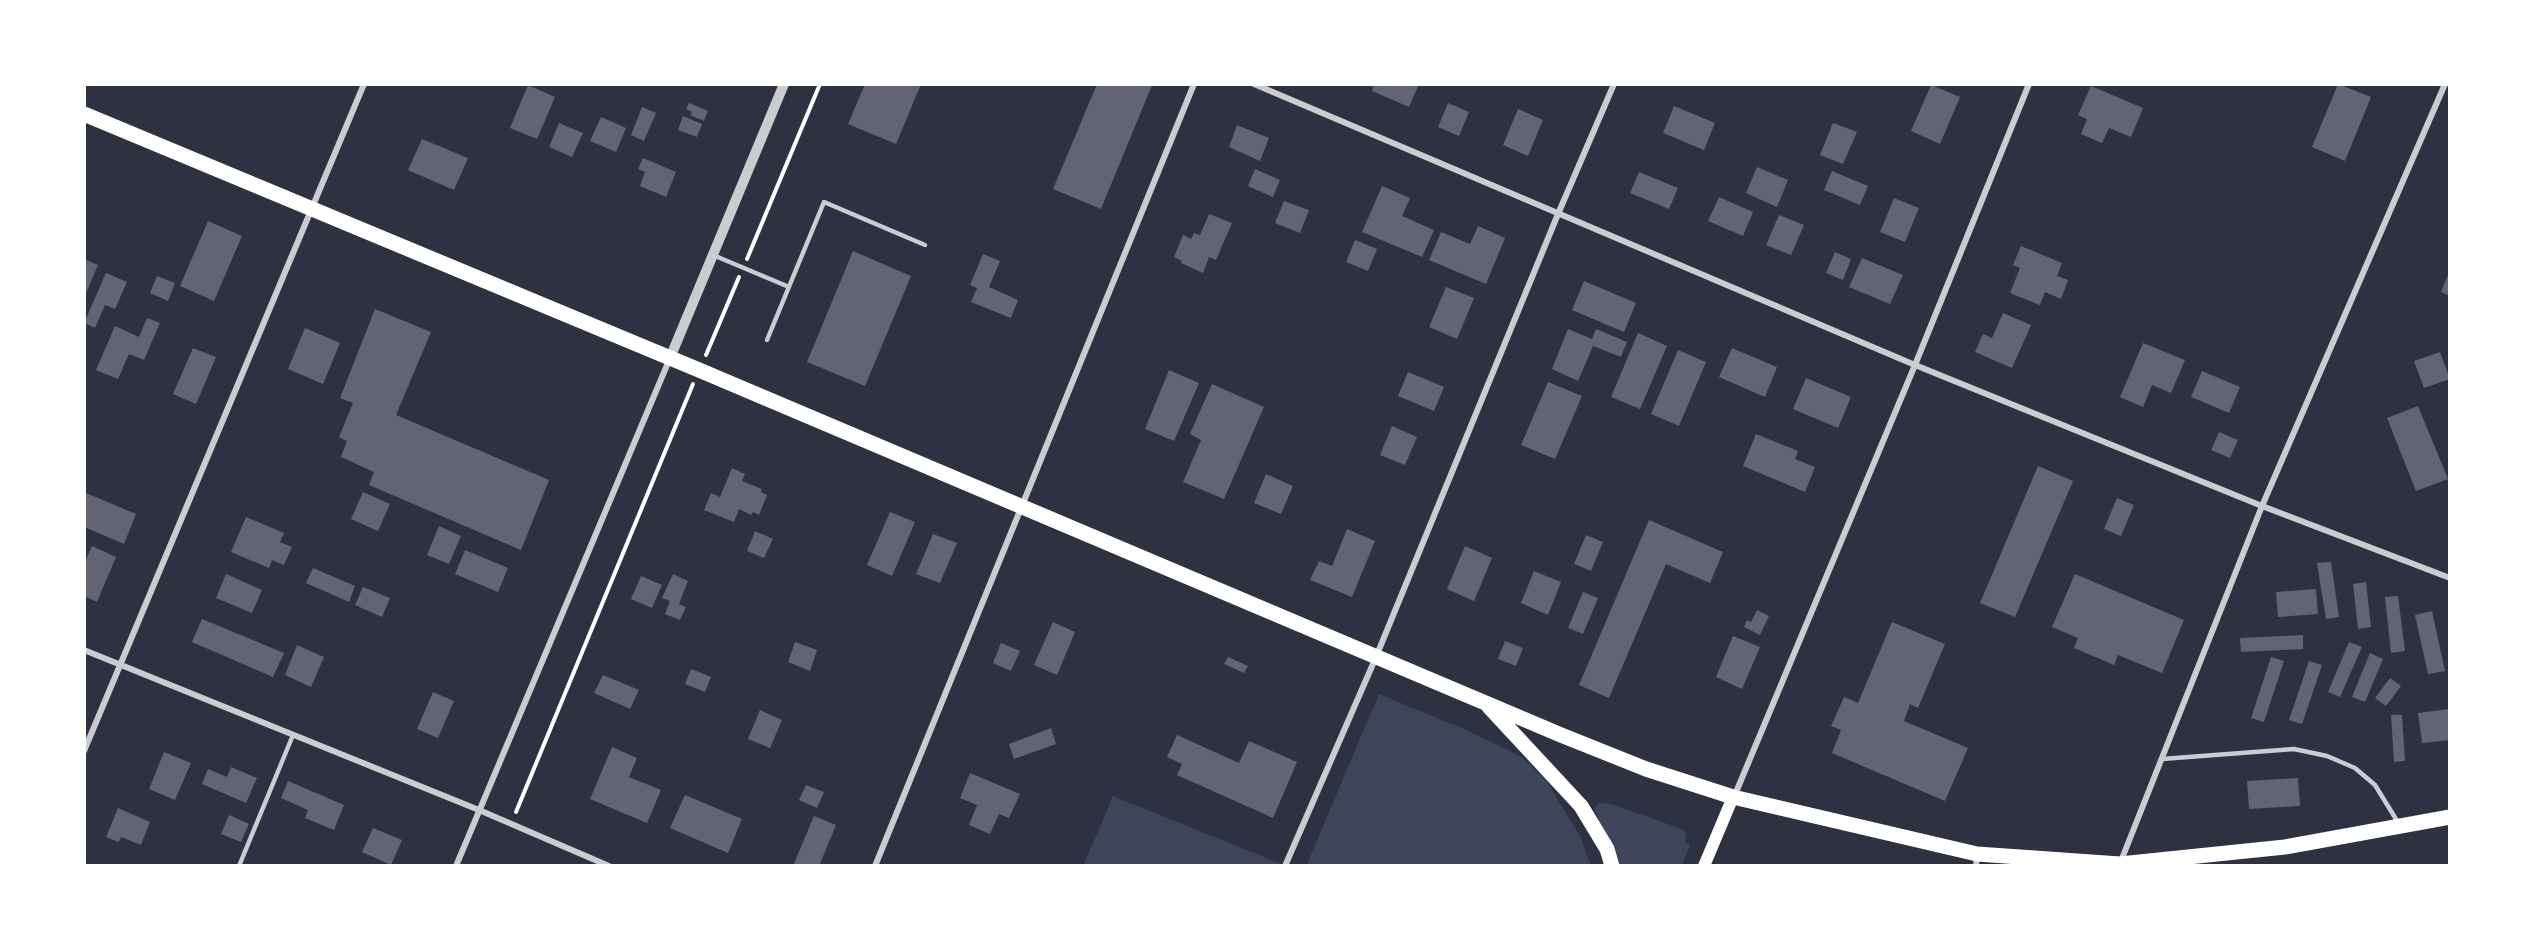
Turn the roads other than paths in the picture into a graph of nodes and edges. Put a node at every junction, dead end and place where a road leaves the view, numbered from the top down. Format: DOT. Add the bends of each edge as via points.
graph roads {
  1 [pos="364,84"];
  2 [pos="784,84"];
  3 [pos="1194,84"];
  4 [pos="1254,84"];
  5 [pos="1614,84"];
  6 [pos="2029,84"];
  7 [pos="2445,84"];
  8 [pos="84,114"];
  9 [pos="313,209"];
  10 [pos="1558,214"];
  11 [pos="925,245"];
  12 [pos="713,255"];
  13 [pos="789,287"];
  14 [pos="767,340"];
  15 [pos="670,358"];
  16 [pos="1915,365"];
  17 [pos="2262,506"];
  18 [pos="1022,507"];
  19 [pos="2450,578"];
  20 [pos="84,650"];
  21 [pos="1376,657"];
  22 [pos="120,665"];
  23 [pos="1485,703"];
  24 [pos="294,735"];
  25 [pos="84,751"];
  26 [pos="2162,759"];
  27 [pos="1733,797"];
  28 [pos="479,810"];
  29 [pos="2450,817"];
  30 [pos="2401,826"];
  31 [pos="1976,860"];
  32 [pos="2120,864"];
  33 [pos="239,866"];
  34 [pos="456,866"];
  35 [pos="609,866"];
  36 [pos="874,866"];
  37 [pos="1285,866"];
  38 [pos="1612,866"];
  39 [pos="1704,866"];
  1 -- 9 [label="street"];
  2 -- 12 [label="street"];
  3 -- 18 [label="street"];
  4 -- 10 [label="street"];
  5 -- 10 [label="street"];
  6 -- 16 [label="street"];
  7 -- 17 [label="street"];
  8 -- 9 [label="main road"];
  9 -- 15 [label="main road"];
  9 -- 22 [label="street"];
  10 -- 16 [label="street"];
  10 -- 21 [label="street"];
  11 -- 13 [label="lane" via="824,202"];
  12 -- 13 [label="lane"];
  12 -- 15 [label="street"];
  13 -- 14 [label="lane"];
  15 -- 18 [label="main road"];
  15 -- 28 [label="street"];
  16 -- 17 [label="street"];
  16 -- 27 [label="street"];
  17 -- 19 [label="street"];
  17 -- 26 [label="street"];
  18 -- 21 [label="main road"];
  18 -- 36 [label="street"];
  20 -- 22 [label="street"];
  21 -- 23 [label="main road"];
  21 -- 37 [label="street"];
  22 -- 24 [label="street"];
  22 -- 25 [label="street"];
  23 -- 27 [label="main road" via="1646,769"];
  23 -- 38 [label="main road" via="1581,806 1607,849"];
  24 -- 28 [label="street"];
  24 -- 33 [label="lane"];
  26 -- 30 [label="lane" via="2294,749 2327,756 2355,768 2375,785"];
  26 -- 32 [label="street"];
  27 -- 31 [label="main road"];
  27 -- 39 [label="main road"];
  28 -- 34 [label="street"];
  28 -- 35 [label="street"];
  29 -- 30 [label="main road"];
  30 -- 32 [label="main road" via="2285,846"];
  31 -- 32 [label="main road"];
}
